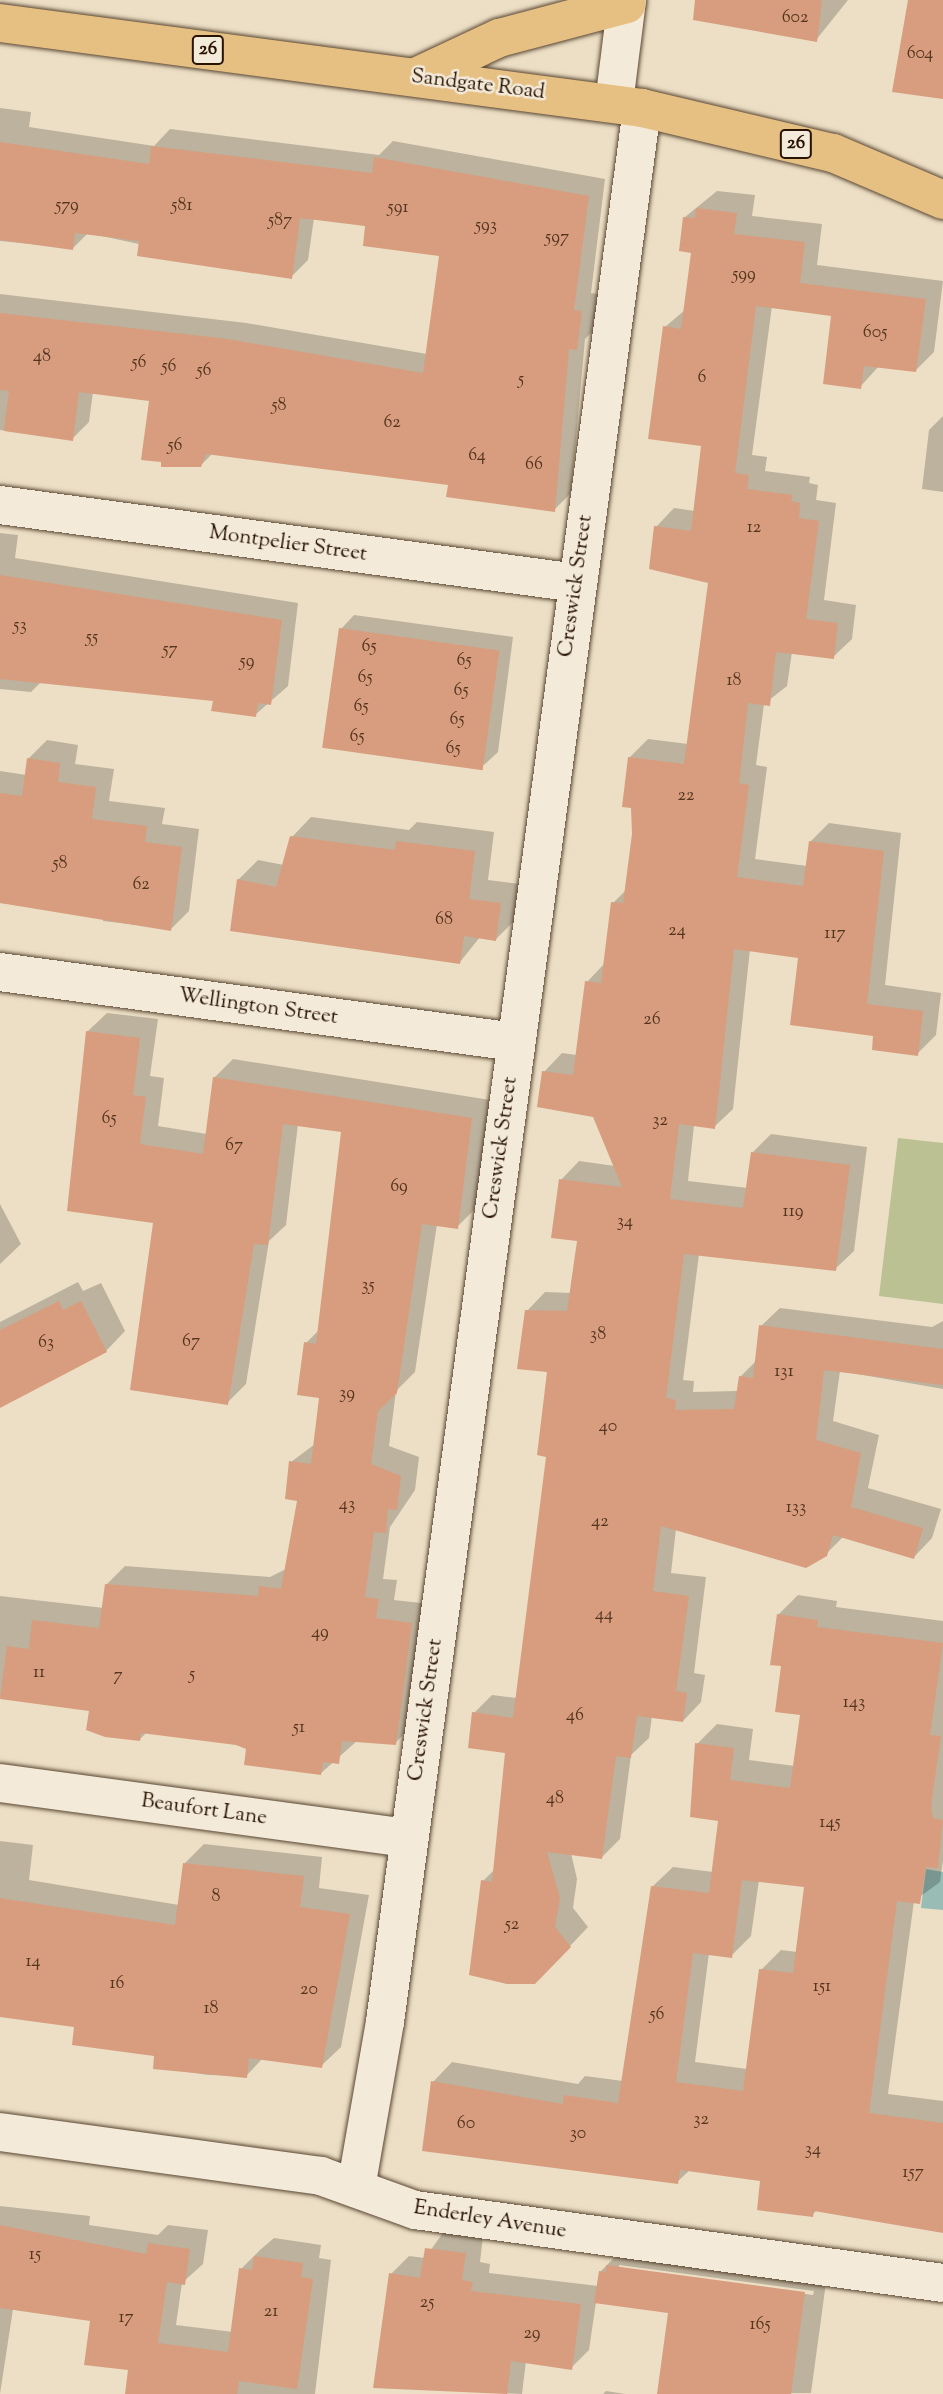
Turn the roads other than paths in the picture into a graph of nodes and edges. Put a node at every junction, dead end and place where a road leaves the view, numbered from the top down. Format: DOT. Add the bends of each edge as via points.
graph roads {
  1 [pos="627,2"];
  2 [pos="0,23"];
  3 [pos="416,77"];
  4 [pos="628,106"];
  5 [pos="943,200"];
  6 [pos="0,505"];
  7 [pos="577,583"];
  8 [pos="0,972"];
  9 [pos="515,1042"];
  10 [pos="0,1783"];
  11 [pos="409,1838"];
  12 [pos="0,2132"];
  13 [pos="356,2188"];
  14 [pos="943,2283"];
  1 -- 3 [label="highway" via="499,38"];
  1 -- 4 [label="street, Creswick Street"];
  2 -- 3 [label="highway, Sandgate Road / 26"];
  3 -- 4 [label="highway, Sandgate Road / 26"];
  4 -- 5 [label="highway, Sandgate Road / 26" via="832,153"];
  4 -- 7 [label="street, Creswick Street"];
  6 -- 7 [label="street, Montpelier Street"];
  7 -- 9 [label="street, Creswick Street"];
  8 -- 9 [label="street, Wellington Street"];
  9 -- 11 [label="street, Creswick Street"];
  10 -- 11 [label="street, Beaufort Lane"];
  11 -- 13 [label="street, Creswick Street"];
  12 -- 13 [label="street, Enderley Avenue" via="296,2172"];
  13 -- 14 [label="street, Enderley Avenue" via="415,2210"];
}
